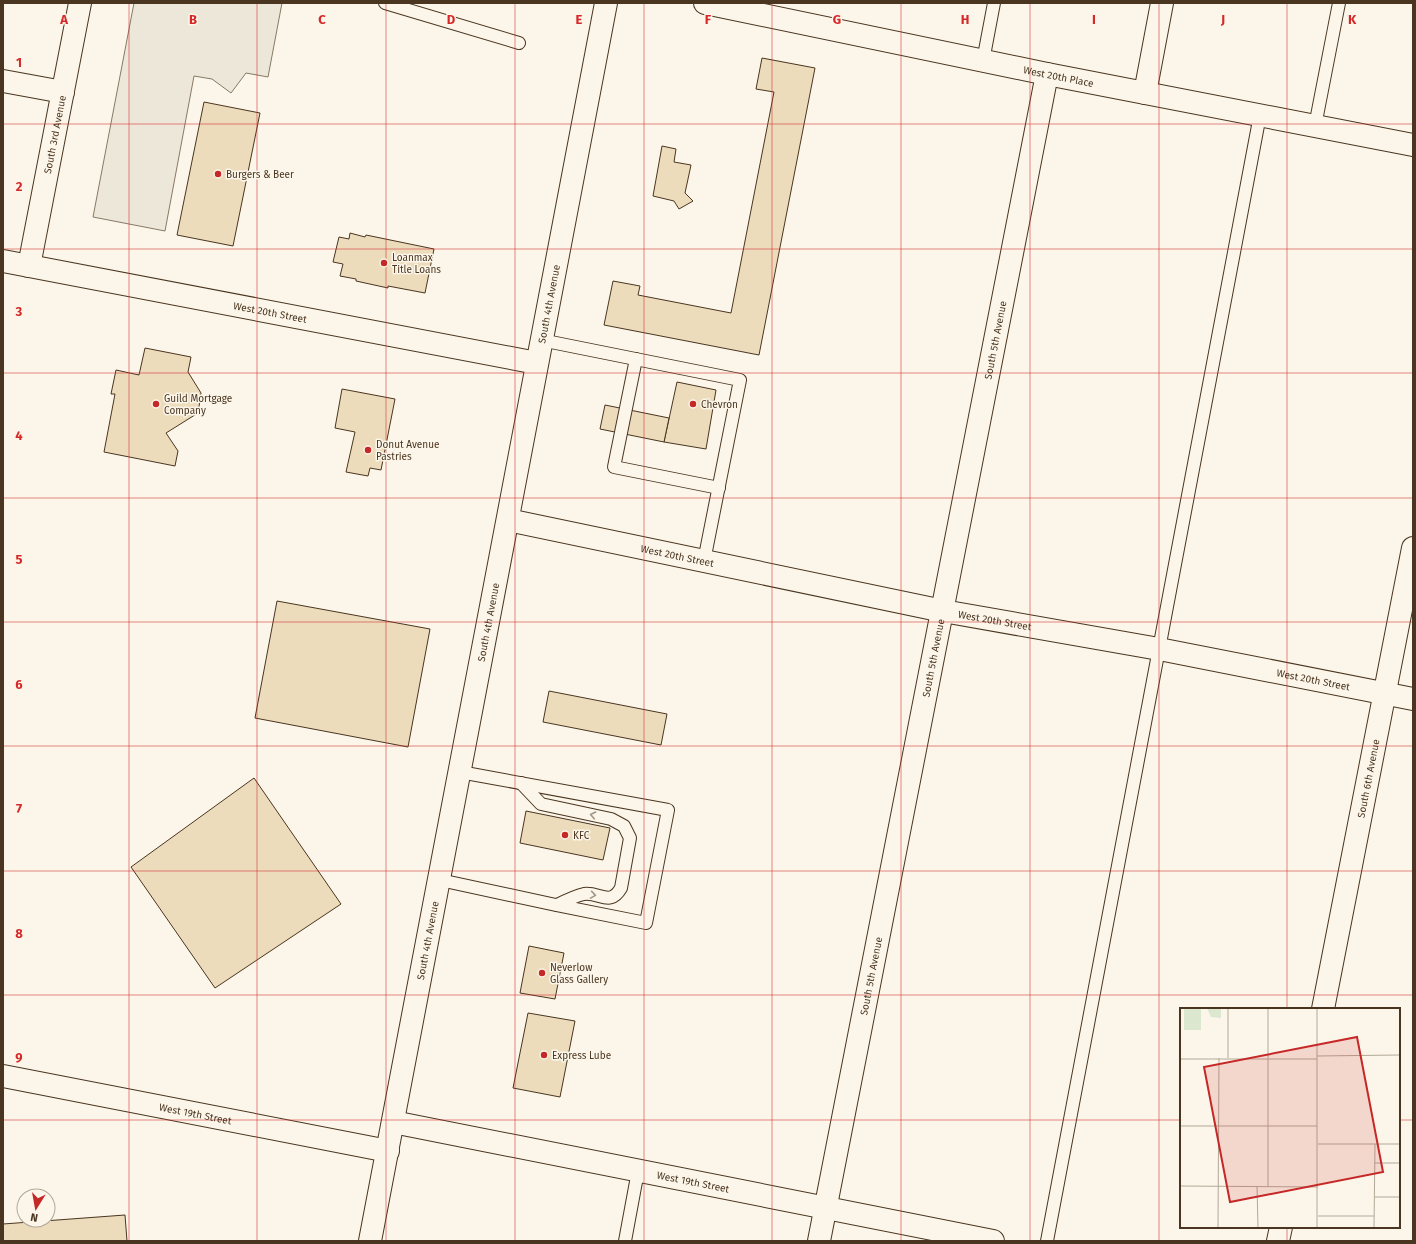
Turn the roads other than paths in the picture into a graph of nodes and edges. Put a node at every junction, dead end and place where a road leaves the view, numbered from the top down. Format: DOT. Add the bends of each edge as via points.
graph roads {
  1 [pos="80,3"];
  2 [pos="385,3"];
  3 [pos="606,3"];
  4 [pos="705,3"];
  5 [pos="994,3"];
  6 [pos="1162,3"];
  7 [pos="1339,3"];
  8 [pos="519,42"];
  9 [pos="983,61"];
  10 [pos="1047,74"];
  11 [pos="3,81"];
  12 [pos="63,92"];
  13 [pos="1145,93"];
  14 [pos="1260,115"];
  15 [pos="1315,126"];
  16 [pos="1413,145"];
  17 [pos="3,261"];
  18 [pos="29,266"];
  19 [pos="541,340"];
  20 [pos="636,359"];
  21 [pos="537,363"];
  22 [pos="719,488"];
  23 [pos="508,520"];
  24 [pos="1413,548"];
  25 [pos="704,561"];
  26 [pos="943,611"];
  27 [pos="1159,649"];
  28 [pos="1384,693"];
  29 [pos="1413,699"];
  30 [pos="460,772"];
  31 [pos="521,783"];
  32 [pos="440,880"];
  33 [pos="556,905"];
  34 [pos="1323,1008"];
  35 [pos="3,1076"];
  36 [pos="393,1122"];
  37 [pos="388,1151"];
  38 [pos="638,1171"];
  39 [pos="826,1208"];
  40 [pos="1281,1228"];
  41 [pos="370,1241"];
  42 [pos="625,1241"];
  43 [pos="819,1241"];
  44 [pos="993,1241"];
  45 [pos="1047,1241"];
  46 [pos="1278,1241"];
  1 -- 12 [label="street, South 3rd Avenue"];
  2 -- 8 [label="lane"];
  3 -- 19 [label="street, South 4th Avenue"];
  4 -- 9 [label="street, West 20th Place"];
  5 -- 9 [label="lane"];
  6 -- 13 [label="street"];
  7 -- 15 [label="lane"];
  9 -- 10 [label="street, West 20th Place"];
  10 -- 13 [label="street, West 20th Place"];
  10 -- 26 [label="street, South 5th Avenue"];
  11 -- 12 [label="street"];
  12 -- 18 [label="street, South 3rd Avenue"];
  13 -- 14 [label="street, West 20th Place"];
  14 -- 15 [label="street, West 20th Place"];
  14 -- 27 [label="lane"];
  15 -- 16 [label="street, West 20th Place"];
  17 -- 18 [label="street, West 20th Street"];
  18 -- 21 [label="street, West 20th Street"];
  19 -- 20 [label="lane"];
  19 -- 21 [label="street, South 4th Avenue"];
  20 -- 22 [label="lane" via="740,380"];
  20 -- 22 [label="lane" via="614,467"];
  21 -- 23 [label="street, South 4th Avenue"];
  22 -- 25 [label="lane"];
  23 -- 25 [label="street, West 20th Street"];
  23 -- 30 [label="street, South 4th Avenue"];
  24 -- 28 [label="street, South 6th Avenue"];
  25 -- 26 [label="street, West 20th Street"];
  26 -- 27 [label="street, West 20th Street"];
  26 -- 39 [label="street, South 5th Avenue"];
  27 -- 28 [label="street, West 20th Street"];
  27 -- 45 [label="lane"];
  28 -- 29 [label="street, West 20th Street"];
  28 -- 34 [label="street, South 6th Avenue"];
  30 -- 31 [label="lane"];
  30 -- 32 [label="street, South 4th Avenue"];
  33 -- 31 [label="lane, one-way" via="585,894 609,898 617,895 621,888 630,838 624,826 611,819 541,804"];
  31 -- 33 [label="lane" via="668,810 646,923"];
  32 -- 33 [label="lane"];
  32 -- 36 [label="street, South 4th Avenue"];
  35 -- 37 [label="street, West 19th Street"];
  36 -- 37 [label="street, South 4th Avenue"];
  36 -- 38 [label="street, West 19th Street"];
  37 -- 41 [label="street, South 4th Avenue"];
  38 -- 39 [label="street, West 19th Street"];
  38 -- 42 [label="lane"];
  39 -- 43 [label="street, South 5th Avenue"];
  39 -- 44 [label="street, West 19th Street"];
  40 -- 46 [label="street"];
}
